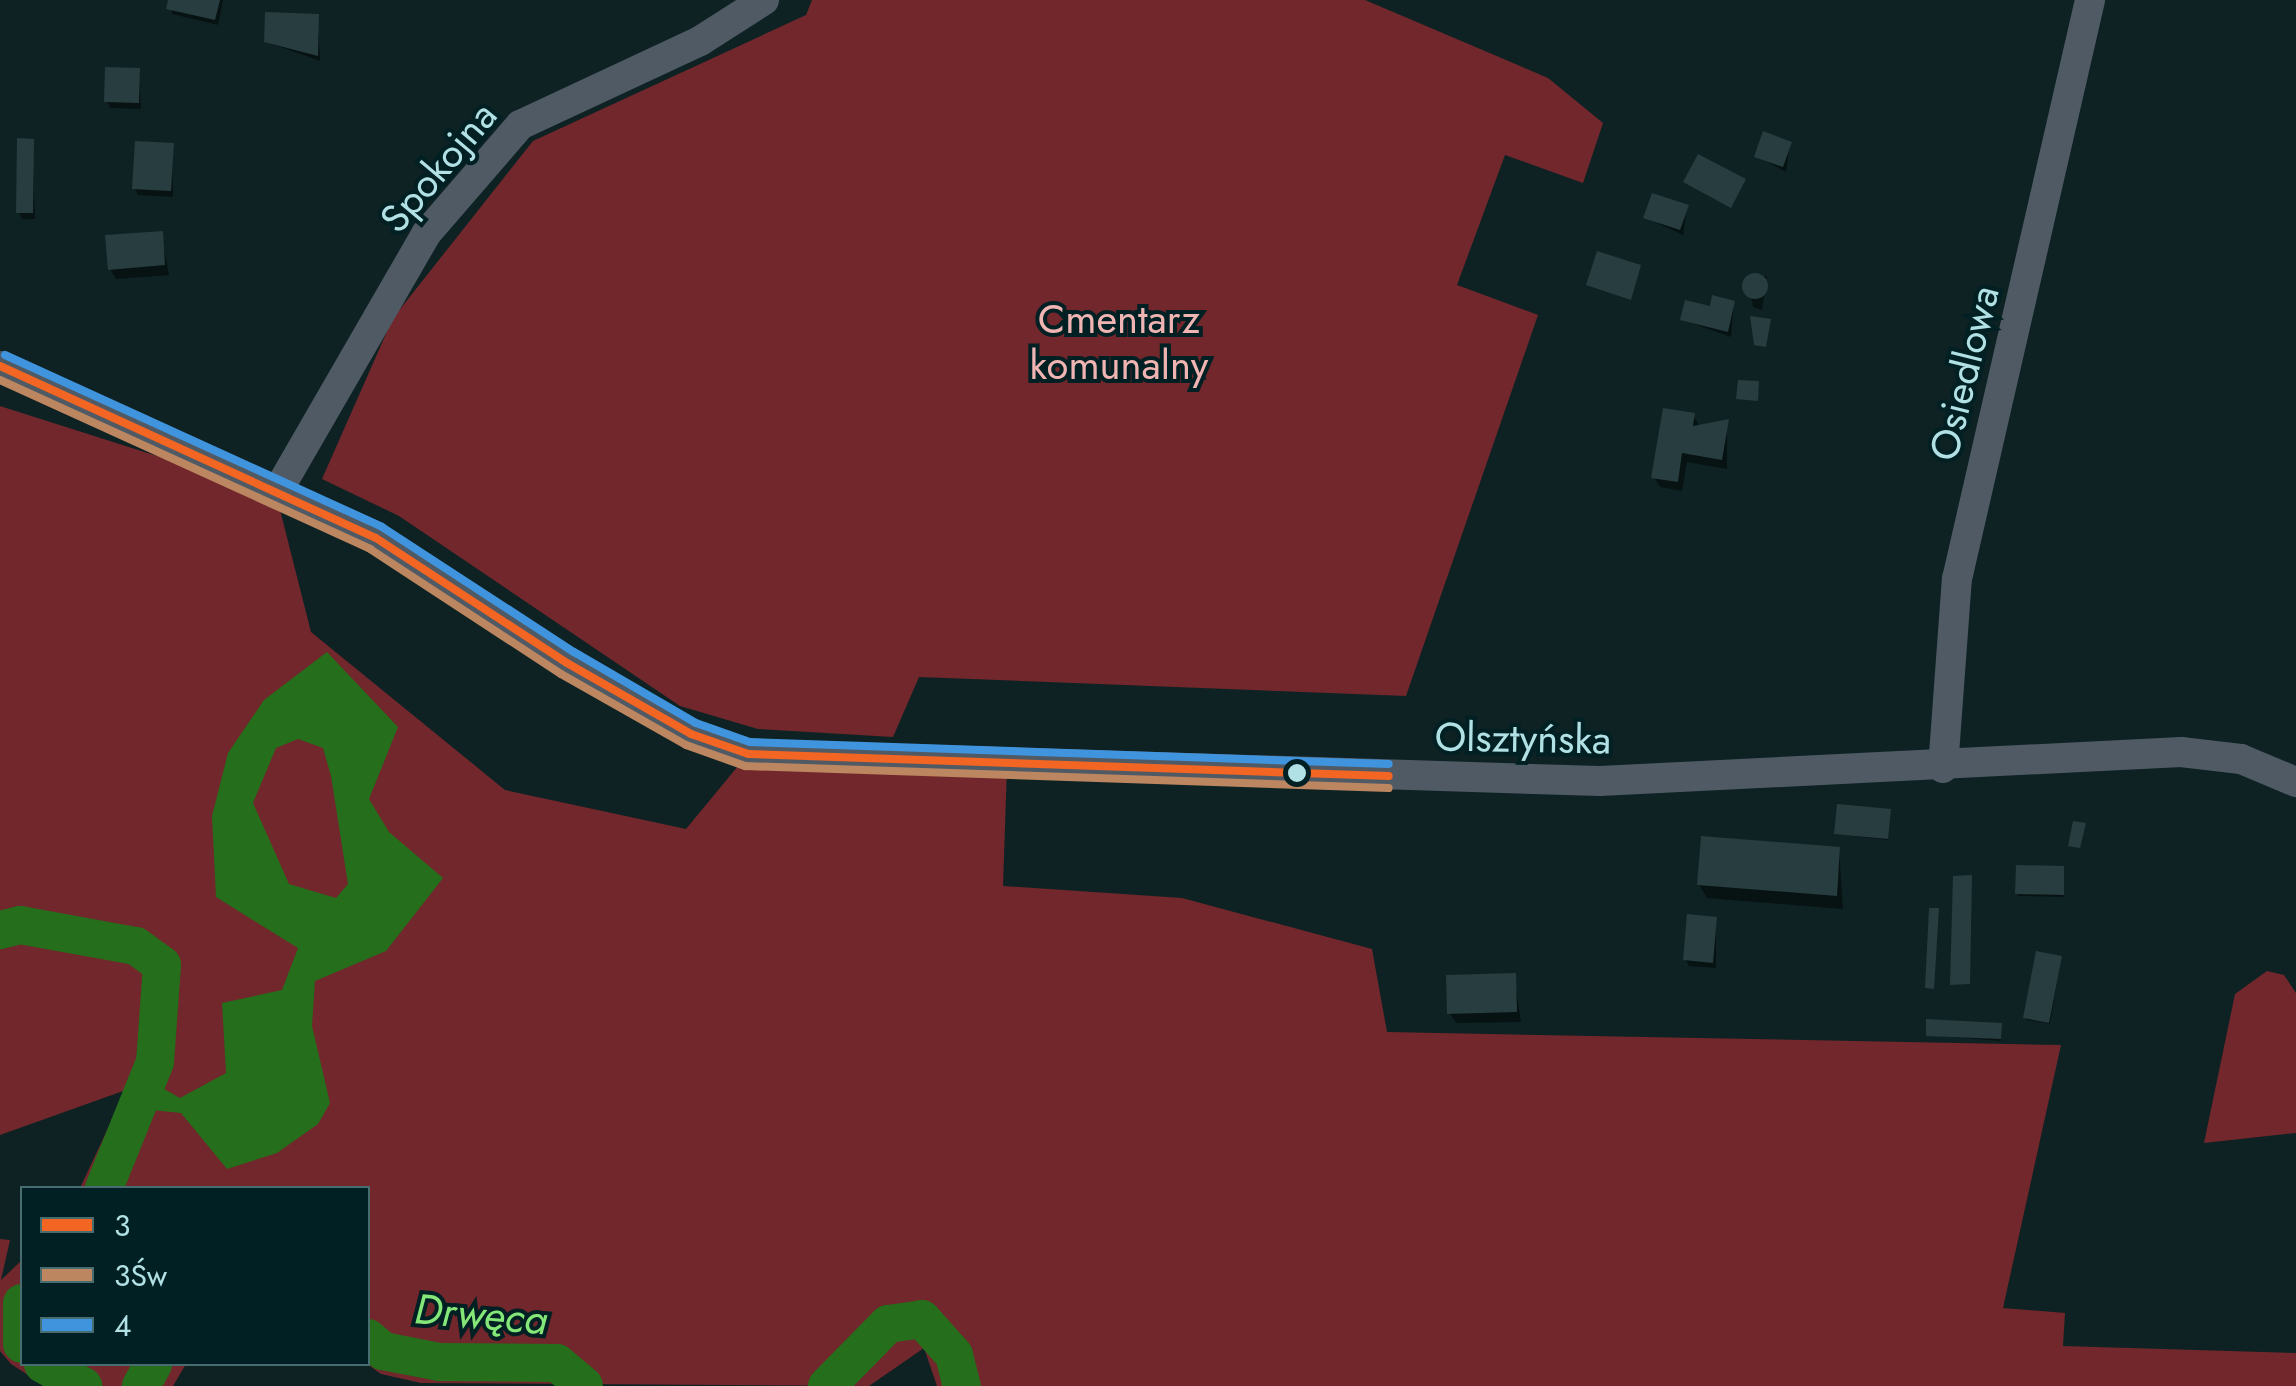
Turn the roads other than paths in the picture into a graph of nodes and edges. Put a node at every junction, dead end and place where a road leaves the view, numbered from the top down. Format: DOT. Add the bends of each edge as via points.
graph roads {
  1 [pos="764,0"];
  2 [pos="2090,0"];
  3 [pos="0,366"];
  4 [pos="276,494"];
  5 [pos="1943,768"];
  6 [pos="2296,782"];
  1 -- 4 [label="street, Spokojna" via="700,41 520,126 426,234"];
  2 -- 5 [label="street, Osiedlowa" via="1957,580"];
  3 -- 4 [label="street, Olsztyńska"];
  4 -- 5 [label="street, Olsztyńska" via="464,589 690,734 748,754 1600,781"];
  5 -- 6 [label="street, Olsztyńska" via="2181,752 2241,759"];
}
